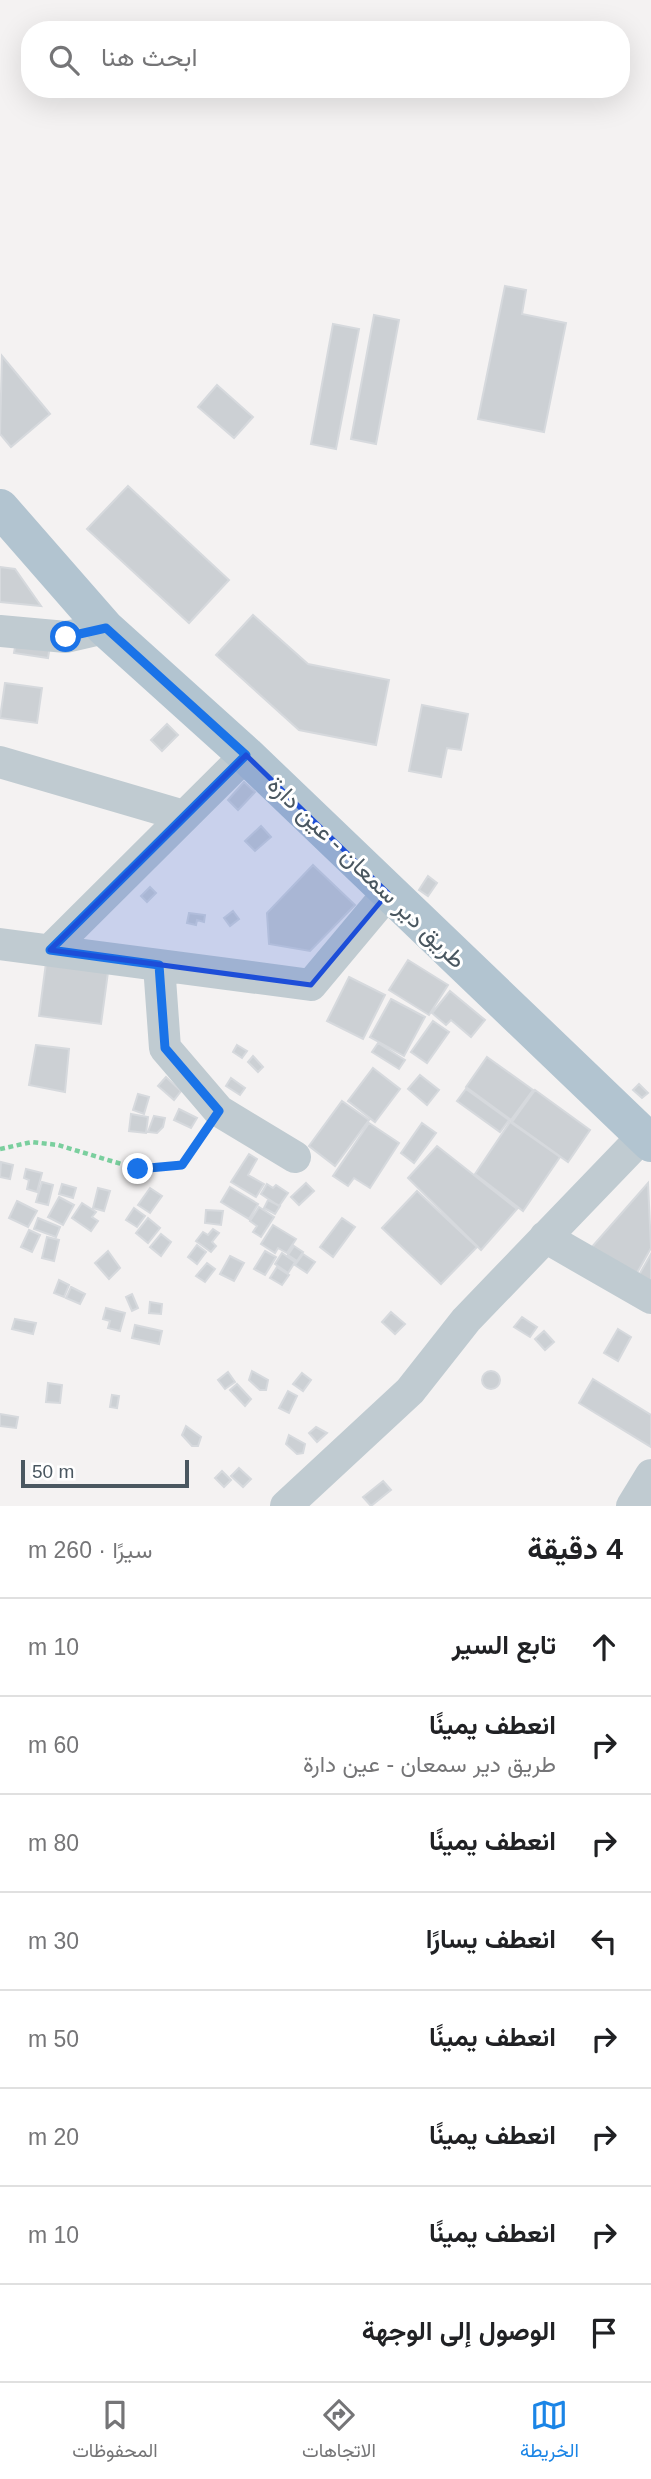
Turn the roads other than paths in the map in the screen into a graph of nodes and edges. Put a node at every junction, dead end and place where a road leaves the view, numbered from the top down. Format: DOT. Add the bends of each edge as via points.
graph roads {
  1 [pos="0,508"];
  2 [pos="106,628"];
  3 [pos="0,631"];
  4 [pos="246,755"];
  5 [pos="0,762"];
  6 [pos="184,816"];
  7 [pos="388,893"];
  8 [pos="0,944"];
  9 [pos="50,950"];
  10 [pos="159,965"];
  11 [pos="646,1140"];
  12 [pos="295,1157"];
  13 [pos="545,1237"];
  14 [pos="651,1298"];
  15 [pos="651,1475"];
  16 [pos="286,1506"];
  17 [pos="632,1506"];
  1 -- 2 [label="main road, طريق دير سمعان - عين دارة"];
  2 -- 3 [label="street" via="66,637"];
  2 -- 4 [label="main road, طريق دير سمعان - عين دارة"];
  4 -- 6 [label="street"];
  4 -- 7 [label="main road, طريق دير سمعان - عين دارة"];
  5 -- 6 [label="street"];
  6 -- 9 [label="street"];
  7 -- 10 [label="street" via="311,985"];
  7 -- 11 [label="main road, طريق دير سمعان - عين دارة"];
  8 -- 9 [label="street"];
  9 -- 10 [label="street"];
  10 -- 12 [label="street" via="165,1048 219,1111"];
  11 -- 13 [label="street"];
  13 -- 14 [label="street"];
  13 -- 16 [label="street" via="466,1320 410,1391"];
  15 -- 17 [label="street"];
}
